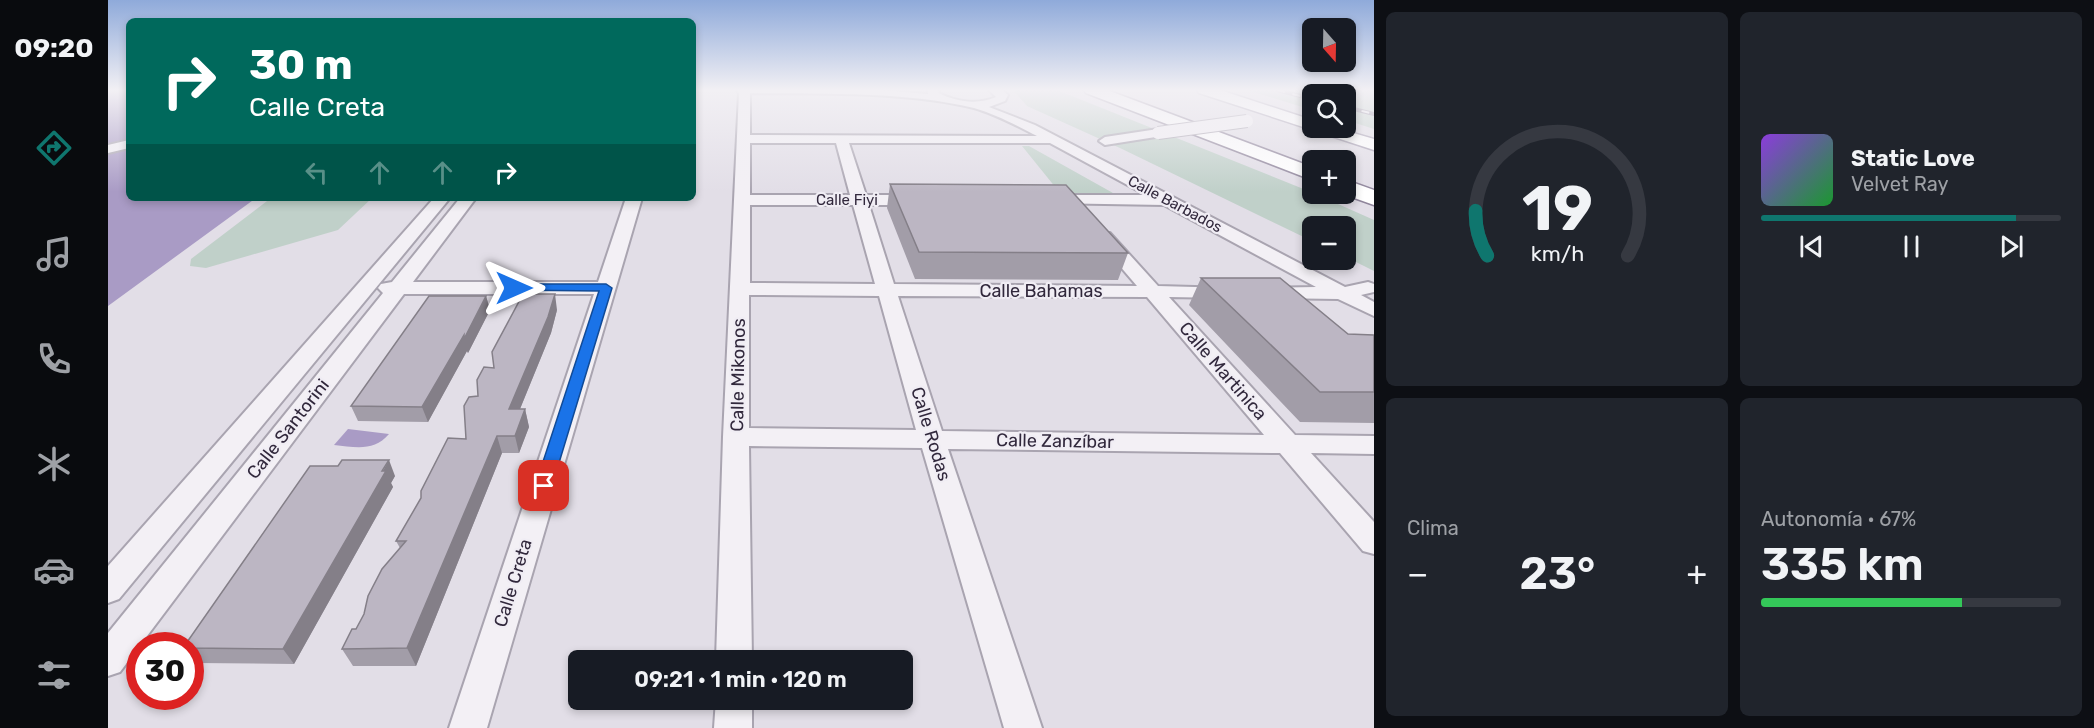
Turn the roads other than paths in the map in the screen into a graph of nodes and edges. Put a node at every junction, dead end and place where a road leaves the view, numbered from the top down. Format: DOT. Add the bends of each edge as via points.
graph roads {
  1 [pos="744,124"];
  2 [pos="1022,124"];
  3 [pos="1048,124"];
  4 [pos="1181,124"];
  5 [pos="1221,124"];
  6 [pos="1225,124"];
  7 [pos="1356,133"];
  8 [pos="1073,137"];
  9 [pos="1352,138"];
  10 [pos="1374,138"];
  11 [pos="744,139"];
  12 [pos="841,139"];
  13 [pos="1053,140"];
  14 [pos="1104,141"];
  15 [pos="126,145"];
  16 [pos="1374,145"];
  17 [pos="108,149"];
  18 [pos="1302,153"];
  19 [pos="1302,170"];
  20 [pos="1356,173"];
  21 [pos="1374,180"];
  22 [pos="1356,191"];
  23 [pos="1374,198"];
  24 [pos="742,200"];
  25 [pos="860,200"];
  26 [pos="930,200"];
  27 [pos="1036,200"];
  28 [pos="1071,200"];
  29 [pos="1168,200"];
  30 [pos="439,201"];
  31 [pos="466,201"];
  32 [pos="633,201"];
  33 [pos="366,288"];
  34 [pos="399,288"];
  35 [pos="606,288"];
  36 [pos="740,289"];
  37 [pos="1371,289"];
  38 [pos="888,290"];
  39 [pos="1152,291"];
  40 [pos="1342,292"];
  41 [pos="1374,310"];
  42 [pos="736,437"];
  43 [pos="932,440"];
  44 [pos="1287,444"];
  45 [pos="1374,445"];
  46 [pos="1374,542"];
  47 [pos="108,589"];
  48 [pos="734,650"];
  49 [pos="108,660"];
  50 [pos="734,710"];
  51 [pos="468,728"];
  52 [pos="734,728"];
  53 [pos="1023,728"];
  1 -- 11 [label="street, Calle Mikonos"];
  2 -- 13 [label="street, Calle Barbados"];
  3 -- 8 [label="street, Calle Barbados"];
  4 -- 19 [label="highway"];
  5 -- 18 [label="highway"];
  6 -- 14 [label="street, bridge"];
  7 -- 10 [label="main road"];
  8 -- 13 [label="street"];
  8 -- 37 [label="street, Calle Barbados"];
  9 -- 16 [label="main road"];
  11 -- 12 [label="street"];
  11 -- 24 [label="street, Calle Mikonos"];
  12 -- 13 [label="street"];
  12 -- 25 [label="street, Calle Rodas"];
  13 -- 29 [label="street, Calle Barbados"];
  15 -- 17 [label="street"];
  20 -- 21 [label="highway"];
  22 -- 23 [label="highway"];
  24 -- 25 [label="street, Calle Fiyi"];
  24 -- 36 [label="street, Calle Mikonos"];
  25 -- 26 [label="street, Calle Fiyi"];
  25 -- 38 [label="street, Calle Rodas"];
  27 -- 28 [label="street"];
  28 -- 29 [label="street"];
  28 -- 39 [label="street, Calle Martinica"];
  29 -- 40 [label="street, Calle Barbados"];
  30 -- 33 [label="street, Calle Santorini"];
  31 -- 34 [label="street, Calle Santorini"];
  32 -- 35 [label="street, Calle Creta"];
  33 -- 34 [label="street"];
  33 -- 47 [label="street, Calle Santorini"];
  34 -- 35 [label="street"];
  34 -- 49 [label="street, Calle Santorini"];
  35 -- 51 [label="street, Calle Creta"];
  36 -- 38 [label="street, Calle Bahamas"];
  36 -- 42 [label="street, Calle Mikonos"];
  37 -- 40 [label="street, Calle Bahamas"];
  38 -- 39 [label="street, Calle Bahamas"];
  38 -- 43 [label="street, Calle Rodas"];
  39 -- 40 [label="street, Calle Bahamas"];
  39 -- 44 [label="street, Calle Martinica"];
  40 -- 41 [label="street, Calle Barbados"];
  42 -- 43 [label="street, Calle Zanzíbar"];
  42 -- 48 [label="street, Calle Mikonos"];
  43 -- 44 [label="street, Calle Zanzíbar"];
  43 -- 53 [label="street, Calle Rodas"];
  44 -- 45 [label="street, Calle Zanzíbar"];
  44 -- 46 [label="street, Calle Martinica"];
  50 -- 52 [label="street"];
}
